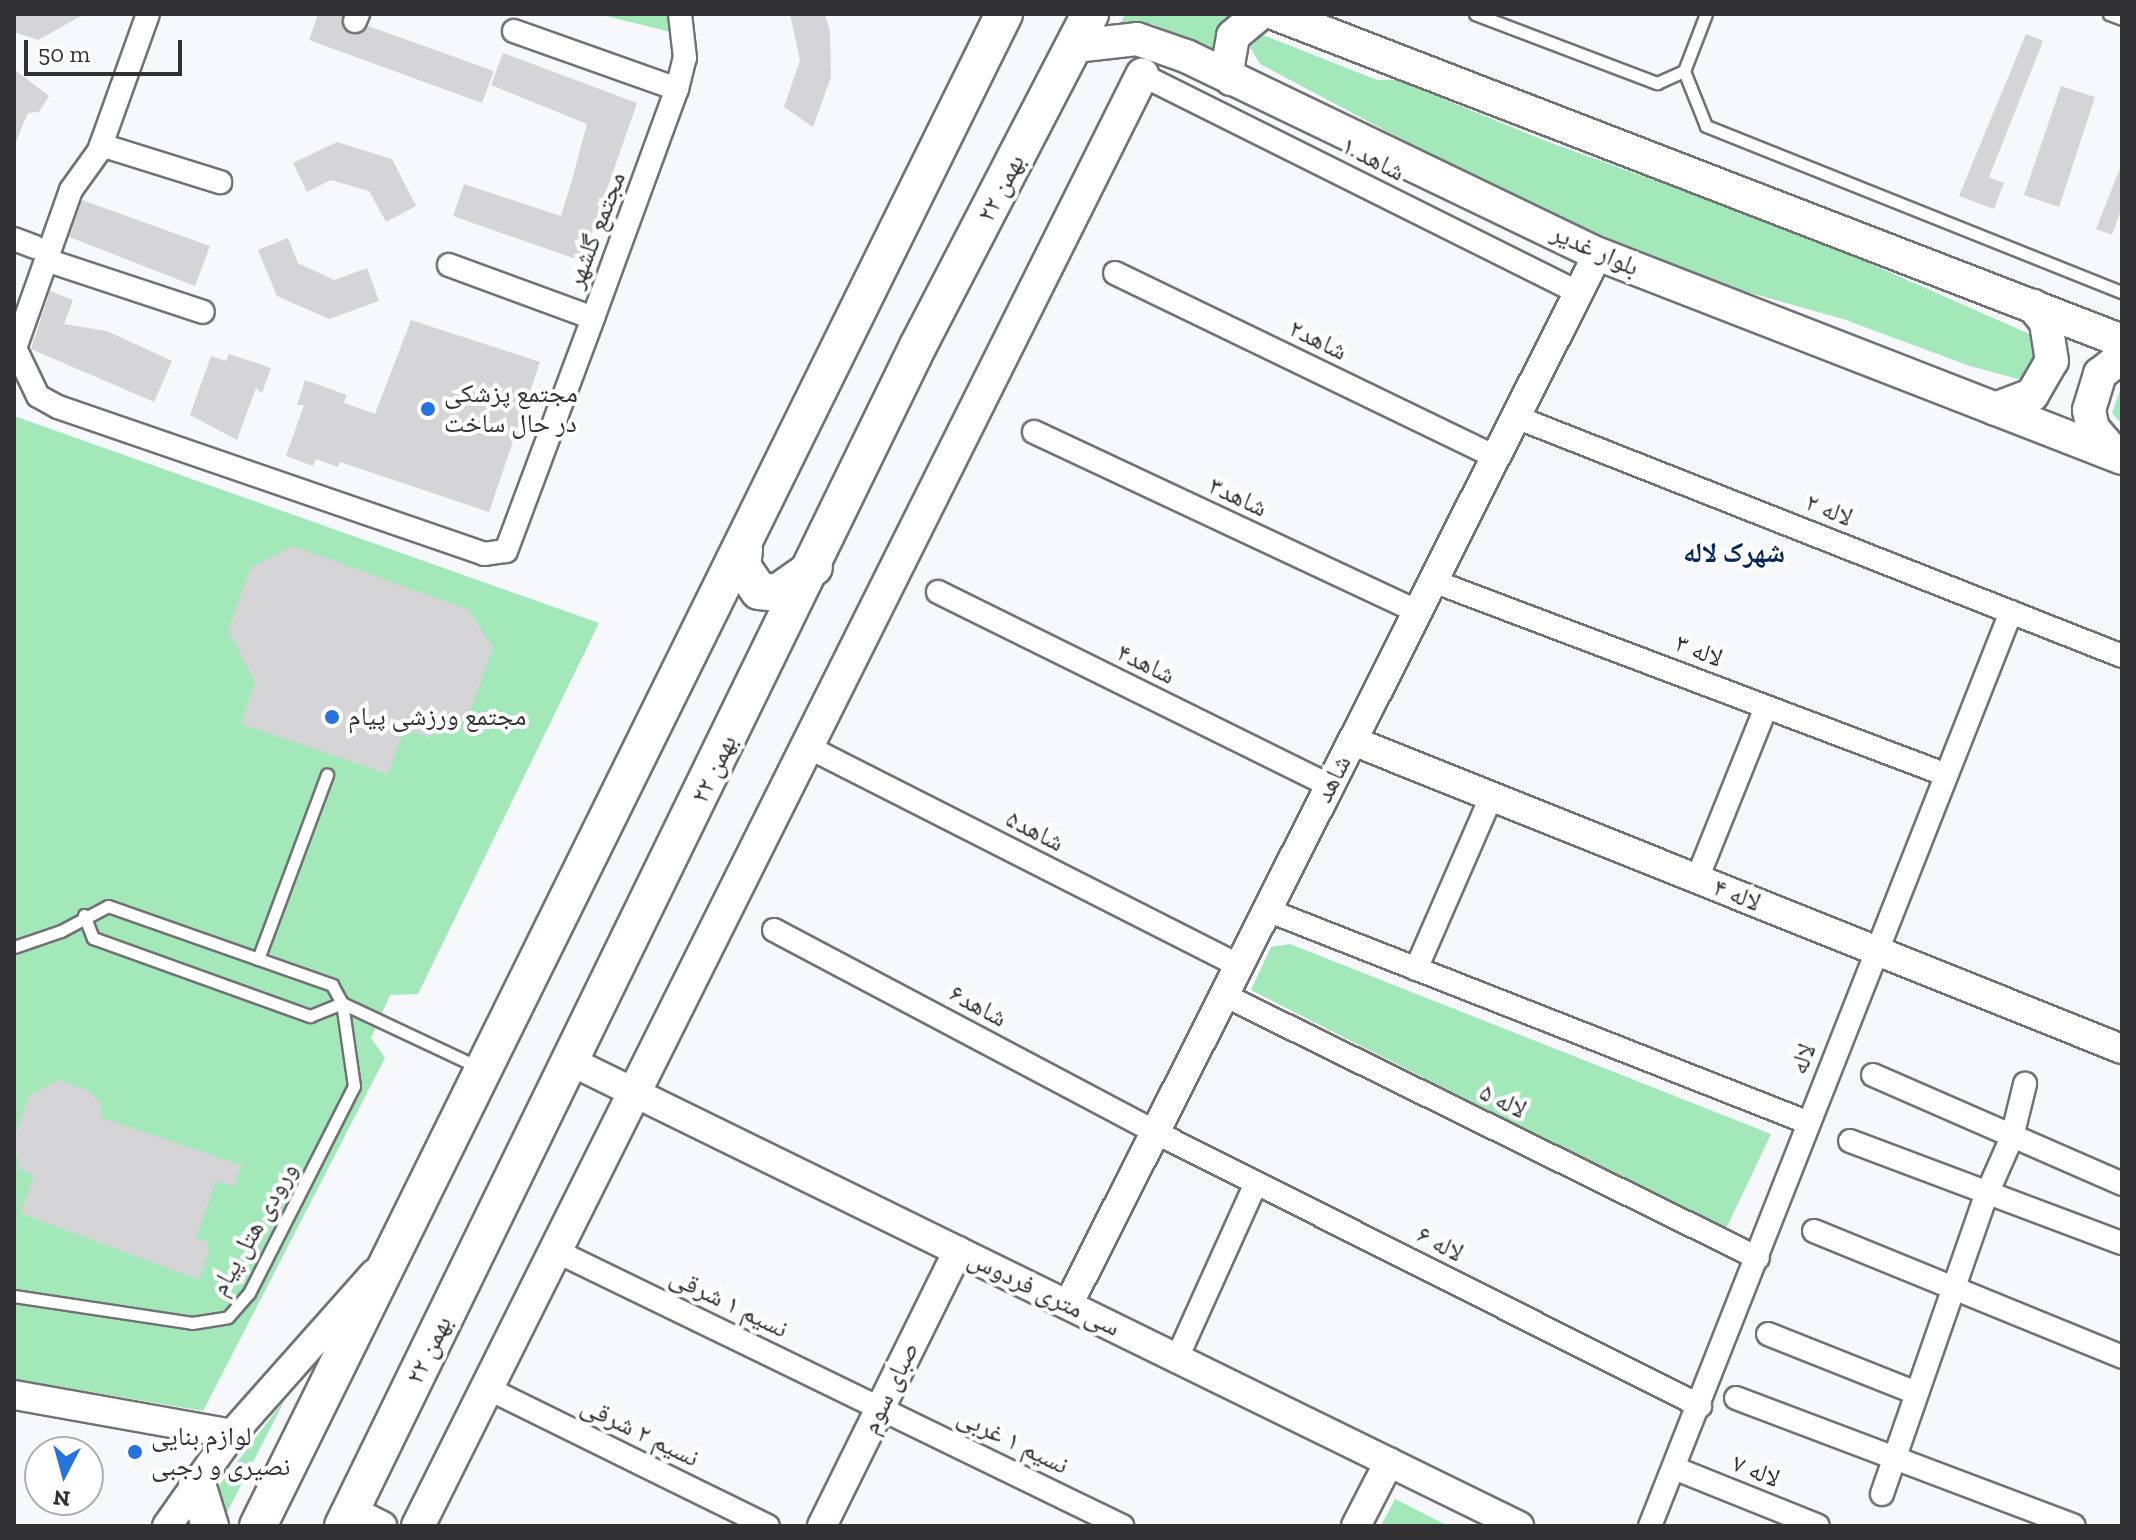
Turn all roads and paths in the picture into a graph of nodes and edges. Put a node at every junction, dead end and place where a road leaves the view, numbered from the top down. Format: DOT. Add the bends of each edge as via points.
graph roads {
  1 [pos="148,14"];
  2 [pos="680,14"];
  3 [pos="1004,14"];
  4 [pos="1090,14"];
  5 [pos="1259,14"];
  6 [pos="1276,14"];
  7 [pos="1475,14"];
  8 [pos="1706,14"];
  9 [pos="2109,14"];
  10 [pos="2122,19"];
  11 [pos="514,31"];
  12 [pos="1075,46"];
  13 [pos="1684,71"];
  14 [pos="1142,75"];
  15 [pos="1231,79"];
  16 [pos="677,89"];
  17 [pos="101,145"];
  18 [pos="220,182"];
  19 [pos="32,249"];
  20 [pos="1598,254"];
  21 [pos="449,265"];
  22 [pos="1115,273"];
  23 [pos="2122,292"];
  24 [pos="1579,293"];
  25 [pos="2033,306"];
  26 [pos="203,312"];
  27 [pos="593,318"];
  28 [pos="2122,341"];
  29 [pos="2122,357"];
  30 [pos="1995,409"];
  31 [pos="1516,417"];
  32 [pos="1034,432"];
  33 [pos="1496,457"];
  34 [pos="2120,457"];
  35 [pos="744,550"];
  36 [pos="814,566"];
  37 [pos="1433,581"];
  38 [pos="938,592"];
  39 [pos="1418,612"];
  40 [pos="2011,612"];
  41 [pos="2122,656"];
  42 [pos="1766,707"];
  43 [pos="1353,741"];
  44 [pos="806,746"];
  45 [pos="327,774"];
  46 [pos="1944,774"];
  47 [pos="1330,786"];
  48 [pos="1491,797"];
  49 [pos="1697,879"];
  50 [pos="1267,910"];
  51 [pos="84,915"];
  52 [pos="774,930"];
  53 [pos="14,947"];
  54 [pos="1874,950"];
  55 [pos="258,959"];
  56 [pos="1239,966"];
  57 [pos="1416,969"];
  58 [pos="1224,995"];
  59 [pos="342,1003"];
  60 [pos="2122,1049"];
  61 [pos="570,1061"];
  62 [pos="482,1069"];
  63 [pos="1873,1075"];
  64 [pos="2025,1084"];
  65 [pos="632,1091"];
  66 [pos="1809,1123"];
  67 [pos="1155,1132"];
  68 [pos="2012,1137"];
  69 [pos="1850,1141"];
  70 [pos="1256,1183"];
  71 [pos="2122,1184"];
  72 [pos="1986,1196"];
  73 [pos="1814,1231"];
  74 [pos="2122,1243"];
  75 [pos="554,1250"];
  76 [pos="958,1251"];
  77 [pos="387,1258"];
  78 [pos="1758,1258"];
  79 [pos="1954,1287"];
  80 [pos="14,1296"];
  81 [pos="1068,1305"];
  82 [pos="1768,1334"];
  83 [pos="2122,1357"];
  84 [pos="1177,1358"];
  85 [pos="487,1388"];
  86 [pos="1916,1393"];
  87 [pos="14,1395"];
  88 [pos="1736,1398"];
  89 [pos="1700,1406"];
  90 [pos="880,1407"];
  91 [pos="232,1434"];
  92 [pos="1894,1456"];
  93 [pos="1389,1462"];
  94 [pos="1674,1468"];
  95 [pos="197,1484"];
  96 [pos="1882,1494"];
  97 [pos="359,1521"];
  98 [pos="167,1526"];
  99 [pos="210,1526"];
  100 [pos="258,1526"];
  101 [pos="418,1526"];
  102 [pos="768,1526"];
  103 [pos="822,1526"];
  104 [pos="1122,1526"];
  105 [pos="1356,1526"];
  106 [pos="1519,1526"];
  107 [pos="1650,1526"];
  108 [pos="1818,1526"];
  109 [pos="2074,1526"];
  1 -- 17 [label="street"];
  2 -- 16 [label="street, مجتمع گلشهر" via="685,58"];
  3 -- 35 [label="highway" via="837,345"];
  4 -- 12 [label="highway, ۲۲ بهمن"];
  5 -- 15 [label="main road" via="1233,36"];
  6 -- 25 [label="main road"];
  7 -- 13 [label="lane" via="1657,83"];
  8 -- 13 [label="lane"];
  9 -- 10 [label="lane"];
  11 -- 16 [label="street"];
  12 -- 15 [label="main road, بلوار غدیر" via="1137,39"];
  12 -- 36 [label="highway, ۲۲ بهمن" via="918,346"];
  13 -- 23 [label="lane" via="1706,126"];
  14 -- 24 [label="street, شاهد ۱"];
  14 -- 44 [label="main road"];
  15 -- 20 [label="main road, بلوار غدیر"];
  16 -- 27 [label="street, مجتمع گلشهر"];
  17 -- 18 [label="street"];
  17 -- 19 [label="street"];
  19 -- 26 [label="street"];
  19 -- 27 [label="street" via="15,348 38,396 484,554 506,551"];
  20 -- 24 [label="street, شاهد"];
  20 -- 30 [label="main road, بلوار غدیر"];
  21 -- 27 [label="street, مجتمع گلشهر"];
  22 -- 33 [label="street, شاهد۲"];
  24 -- 31 [label="street, شاهد"];
  25 -- 28 [label="main road"];
  25 -- 30 [label="main road" via="2046,322 2052,361 2032,395"];
  29 -- 34 [label="main road" via="2100,374 2089,410 2093,429"];
  30 -- 34 [label="main road, بلوار غدیر"];
  31 -- 33 [label="street, شاهد"];
  31 -- 40 [label="street, لاله ۲"];
  32 -- 39 [label="street, شاهد۳"];
  33 -- 37 [label="street, شاهد"];
  35 -- 36 [label="highway" via="742,566 759,591 777,593"];
  35 -- 62 [label="highway"];
  36 -- 61 [label="highway, ۲۲ بهمن"];
  37 -- 39 [label="street, شاهد"];
  37 -- 42 [label="street, لاله ۳"];
  38 -- 47 [label="street, شاهد۴"];
  39 -- 43 [label="street, شاهد"];
  40 -- 41 [label="street, لاله ۲"];
  40 -- 46 [label="street, لاله"];
  42 -- 46 [label="street, لاله ۳"];
  42 -- 49 [label="street"];
  43 -- 47 [label="street, شاهد"];
  43 -- 48 [label="street, لاله ۴"];
  44 -- 56 [label="street, شاهد۵"];
  44 -- 65 [label="main road"];
  45 -- 55 [label="lane"];
  46 -- 54 [label="street, لاله"];
  47 -- 50 [label="street, شاهد"];
  48 -- 49 [label="street, لاله ۴"];
  48 -- 57 [label="street"];
  49 -- 54 [label="street, لاله ۴"];
  50 -- 56 [label="street, شاهد"];
  50 -- 57 [label="street"];
  51 -- 53 [label="lane" via="61,931"];
  51 -- 55 [label="lane" via="108,906"];
  51 -- 59 [label="lane" via="93,938 310,1016"];
  52 -- 67 [label="street, شاهد۶"];
  54 -- 60 [label="street, لاله ۴"];
  54 -- 66 [label="street, لاله"];
  55 -- 59 [label="lane" via="332,985"];
  56 -- 58 [label="street, شاهد"];
  57 -- 66 [label="street"];
  58 -- 67 [label="street, شاهد"];
  58 -- 78 [label="street, لاله ۵"];
  59 -- 62 [label="lane"];
  59 -- 80 [label="lane, ورودی هتل پیام" via="354,1086 249,1293 228,1317 192,1323"];
  61 -- 65 [label="street, سی متری فردوس"];
  61 -- 97 [label="highway, ۲۲ بهمن"];
  62 -- 77 [label="highway"];
  63 -- 68 [label="street"];
  64 -- 68 [label="street"];
  65 -- 75 [label="main road"];
  65 -- 76 [label="street, سی متری فردوس"];
  66 -- 78 [label="street, لاله"];
  67 -- 70 [label="street, لاله ۶"];
  67 -- 81 [label="street, شاهد"];
  68 -- 71 [label="street"];
  68 -- 72 [label="street"];
  69 -- 72 [label="street"];
  70 -- 84 [label="street"];
  70 -- 89 [label="street, لاله ۶"];
  72 -- 74 [label="street"];
  72 -- 79 [label="street"];
  73 -- 79 [label="street"];
  75 -- 85 [label="main road"];
  75 -- 90 [label="street, نسیم ۱ شرقی"];
  76 -- 81 [label="street, سی متری فردوس"];
  76 -- 90 [label="street, صبای سوم"];
  77 -- 91 [label="street"];
  77 -- 100 [label="highway"];
  78 -- 89 [label="street, لاله"];
  79 -- 83 [label="street"];
  79 -- 86 [label="street"];
  81 -- 84 [label="street, سی متری فردوس"];
  82 -- 86 [label="street"];
  84 -- 93 [label="street, سی متری فردوس"];
  85 -- 101 [label="main road"];
  85 -- 102 [label="street, نسیم ۲ شرقی"];
  86 -- 92 [label="street"];
  87 -- 91 [label="street"];
  88 -- 92 [label="street"];
  89 -- 94 [label="street, لاله"];
  90 -- 103 [label="street, صبای سوم"];
  90 -- 104 [label="street, نسیم ۱ غربی"];
  91 -- 95 [label="street"];
  92 -- 96 [label="street"];
  92 -- 109 [label="street"];
  93 -- 105 [label="street"];
  93 -- 106 [label="street, سی متری فردوس"];
  94 -- 107 [label="street, لاله"];
  94 -- 108 [label="street, لاله ۷"];
  95 -- 98 [label="street"];
  95 -- 99 [label="highway"];
}
